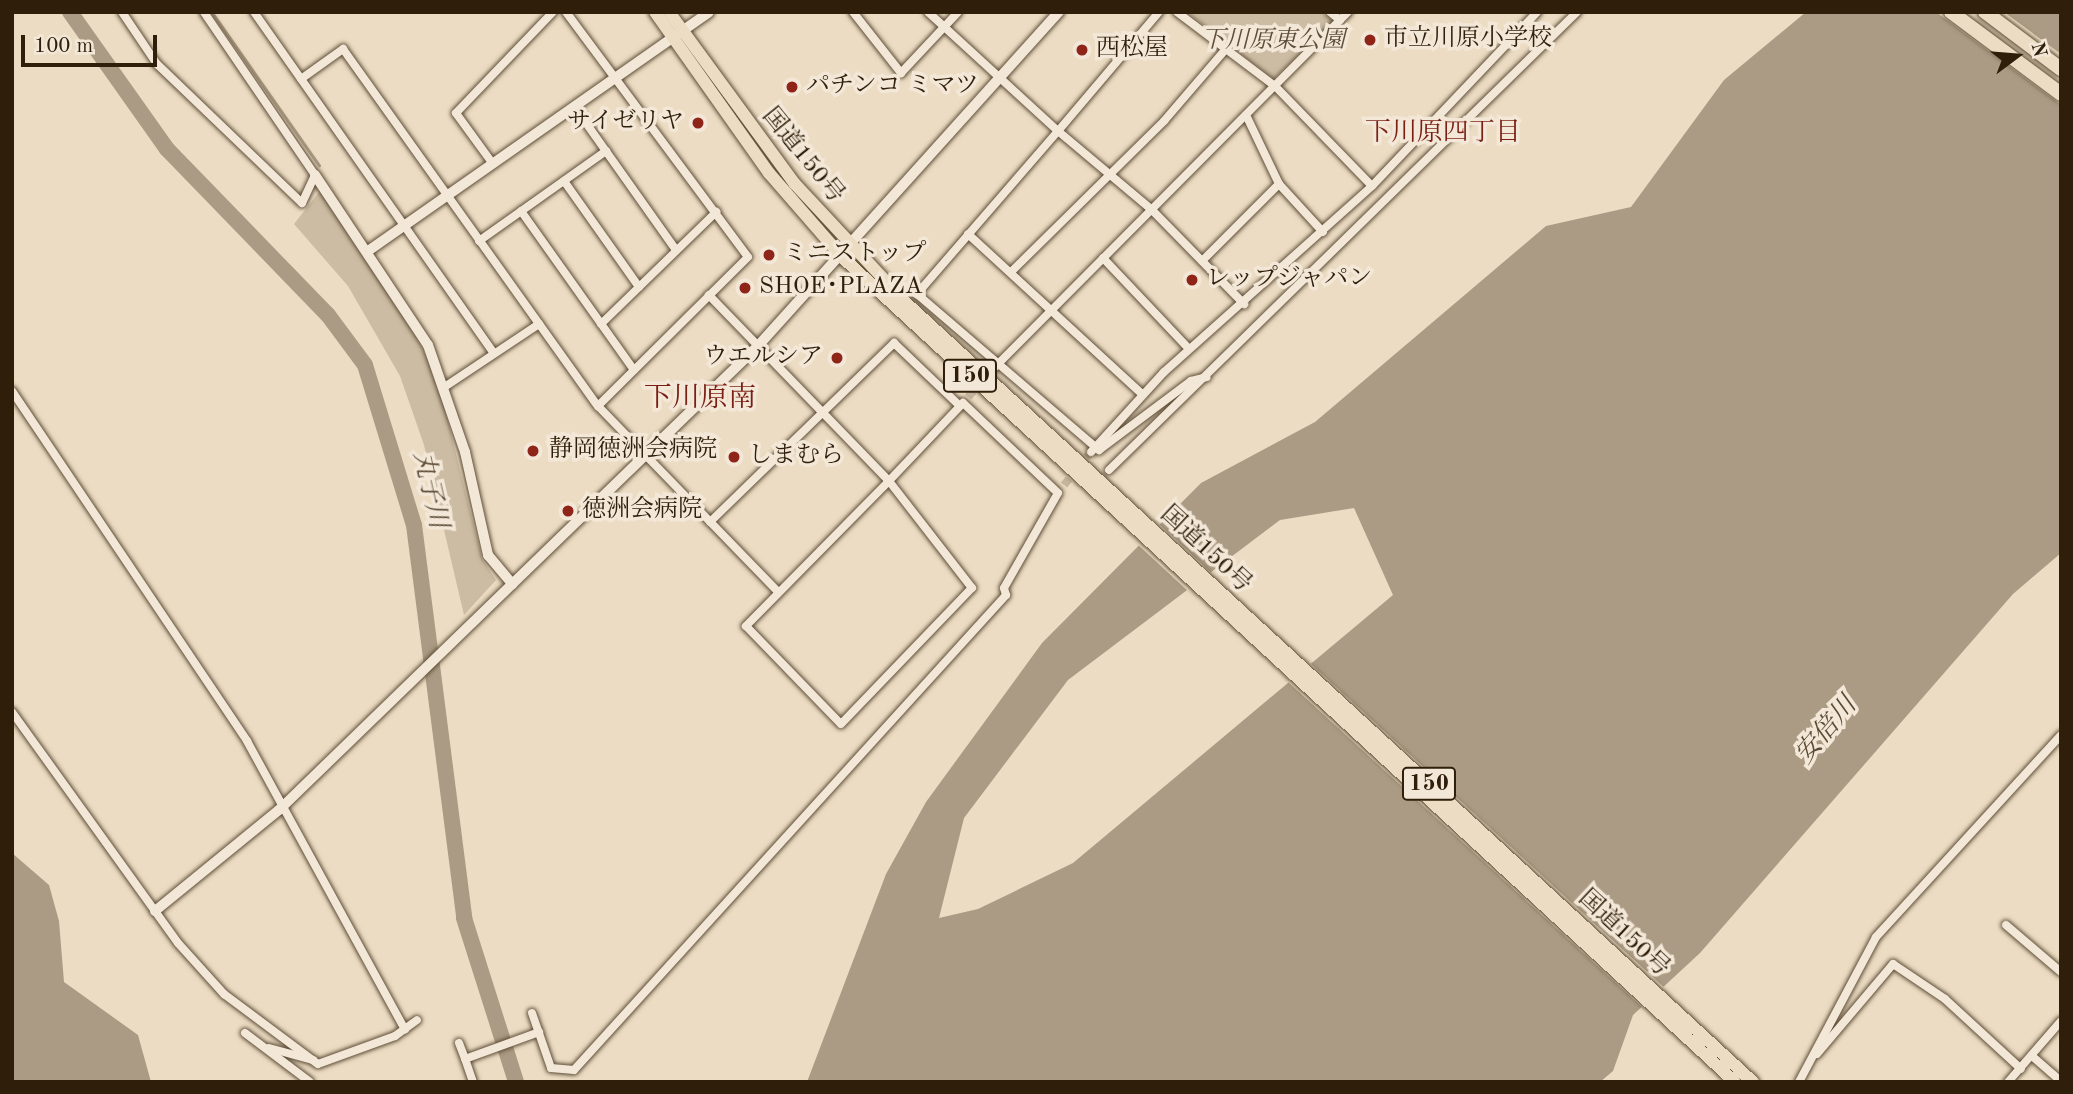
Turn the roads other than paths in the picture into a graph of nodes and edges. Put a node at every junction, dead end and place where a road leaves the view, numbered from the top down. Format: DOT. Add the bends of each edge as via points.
graph roads {
  1 [pos="122,12"];
  2 [pos="204,12"];
  3 [pos="254,12"];
  4 [pos="554,12"];
  5 [pos="566,12"];
  6 [pos="655,12"];
  7 [pos="669,12"];
  8 [pos="709,12"];
  9 [pos="853,12"];
  10 [pos="928,12"];
  11 [pos="958,12"];
  12 [pos="1059,12"];
  13 [pos="1160,12"];
  14 [pos="1177,12"];
  15 [pos="1330,12"];
  16 [pos="1348,12"];
  17 [pos="1537,12"];
  18 [pos="1577,12"];
  19 [pos="1951,12"];
  20 [pos="1985,12"];
  21 [pos="1340,20"];
  22 [pos="942,31"];
  23 [pos="678,34"];
  24 [pos="1226,50"];
  25 [pos="2061,69"];
  26 [pos="618,75"];
  27 [pos="301,79"];
  28 [pos="1000,81"];
  29 [pos="1275,86"];
  30 [pos="2061,94"];
  31 [pos="574,106"];
  32 [pos="1246,115"];
  33 [pos="1058,131"];
  34 [pos="606,151"];
  35 [pos="493,164"];
  36 [pos="316,175"];
  37 [pos="1110,175"];
  38 [pos="564,181"];
  39 [pos="1279,184"];
  40 [pos="1372,186"];
  41 [pos="447,196"];
  42 [pos="521,211"];
  43 [pos="1152,211"];
  44 [pos="716,212"];
  45 [pos="404,226"];
  46 [pos="1323,232"];
  47 [pos="968,234"];
  48 [pos="479,241"];
  49 [pos="853,248"];
  50 [pos="676,250"];
  51 [pos="368,251"];
  52 [pos="843,258"];
  53 [pos="1103,258"];
  54 [pos="1202,261"];
  55 [pos="1012,271"];
  56 [pos="639,287"];
  57 [pos="709,295"];
  58 [pos="1244,304"];
  59 [pos="1054,307"];
  60 [pos="538,324"];
  61 [pos="601,324"];
  62 [pos="758,346"];
  63 [pos="1189,349"];
  64 [pos="494,353"];
  65 [pos="996,366"];
  66 [pos="634,370"];
  67 [pos="1207,377"];
  68 [pos="446,386"];
  69 [pos="12,391"];
  70 [pos="1142,394"];
  71 [pos="963,402"];
  72 [pos="598,406"];
  73 [pos="823,413"];
  74 [pos="1092,450"];
  75 [pos="644,456"];
  76 [pos="1109,470"];
  77 [pos="889,481"];
  78 [pos="1064,485"];
  79 [pos="1100,490"];
  80 [pos="1058,494"];
  81 [pos="710,522"];
  82 [pos="512,584"];
  83 [pos="778,592"];
  84 [pos="12,712"];
  85 [pos="2061,735"];
  86 [pos="279,810"];
  87 [pos="155,911"];
  88 [pos="2006,925"];
  89 [pos="2061,972"];
  90 [pos="533,1013"];
  91 [pos="417,1020"];
  92 [pos="2061,1021"];
  93 [pos="405,1030"];
  94 [pos="539,1032"];
  95 [pos="459,1043"];
  96 [pos="1814,1055"];
  97 [pos="2032,1056"];
  98 [pos="465,1059"];
  99 [pos="313,1060"];
  100 [pos="2021,1069"];
  101 [pos="2061,1081"];
  102 [pos="310,1082"];
  103 [pos="473,1082"];
  104 [pos="1735,1082"];
  105 [pos="1753,1082"];
  106 [pos="1800,1082"];
  107 [pos="2008,1082"];
  1 -- 36 [label="street" via="157,64 302,203"];
  2 -- 36 [label="street"];
  3 -- 27 [label="street"];
  4 -- 35 [label="street" via="456,113"];
  5 -- 26 [label="street"];
  6 -- 23 [label="highway, 国道150号 / 150"];
  7 -- 23 [label="highway, 国道150号 / 150"];
  8 -- 23 [label="street"];
  9 -- 22 [label="street" via="901,73"];
  10 -- 22 [label="street"];
  11 -- 22 [label="street"];
  12 -- 28 [label="street"];
  13 -- 33 [label="street"];
  14 -- 24 [label="street"];
  15 -- 21 [label="street"];
  16 -- 21 [label="street"];
  17 -- 40 [label="street"];
  18 -- 67 [label="street"];
  19 -- 30 [label="highway"];
  20 -- 25 [label="highway"];
  21 -- 29 [label="street"];
  22 -- 28 [label="street"];
  23 -- 26 [label="street"];
  23 -- 49 [label="highway, 国道150号 / 150" via="795,184"];
  23 -- 52 [label="highway, 国道150号 / 150" via="769,173"];
  24 -- 29 [label="street"];
  24 -- 37 [label="street"];
  26 -- 31 [label="street"];
  26 -- 44 [label="street"];
  27 -- 41 [label="street" via="343,49"];
  27 -- 45 [label="street"];
  28 -- 33 [label="street"];
  28 -- 49 [label="street"];
  29 -- 32 [label="street"];
  29 -- 40 [label="street"];
  31 -- 34 [label="street"];
  31 -- 35 [label="street"];
  32 -- 39 [label="street"];
  32 -- 43 [label="street"];
  33 -- 37 [label="street"];
  33 -- 47 [label="street"];
  34 -- 38 [label="street"];
  34 -- 50 [label="street"];
  35 -- 41 [label="street"];
  36 -- 51 [label="street"];
  37 -- 43 [label="street"];
  37 -- 55 [label="street"];
  38 -- 42 [label="street"];
  38 -- 56 [label="street"];
  39 -- 46 [label="street"];
  39 -- 54 [label="street"];
  40 -- 46 [label="street"];
  41 -- 45 [label="street"];
  41 -- 48 [label="street"];
  42 -- 48 [label="street"];
  42 -- 61 [label="street"];
  43 -- 53 [label="street"];
  43 -- 54 [label="street"];
  44 -- 50 [label="street"];
  44 -- 57 [label="street" via="748,257"];
  45 -- 51 [label="street"];
  45 -- 64 [label="street"];
  46 -- 58 [label="street"];
  47 -- 55 [label="street"];
  47 -- 65 [label="street" via="917,294"];
  48 -- 60 [label="street"];
  49 -- 52 [label="street"];
  49 -- 79 [label="highway, 国道150号 / 150"];
  50 -- 56 [label="street"];
  51 -- 68 [label="street" via="404,303"];
  52 -- 62 [label="street"];
  52 -- 79 [label="highway, 国道150号 / 150"];
  53 -- 59 [label="street"];
  53 -- 63 [label="street"];
  54 -- 58 [label="street"];
  55 -- 59 [label="street"];
  56 -- 61 [label="street"];
  57 -- 62 [label="street"];
  57 -- 66 [label="street"];
  58 -- 63 [label="street"];
  59 -- 65 [label="street"];
  59 -- 70 [label="street"];
  60 -- 64 [label="street"];
  60 -- 72 [label="street"];
  61 -- 66 [label="street"];
  62 -- 73 [label="street"];
  62 -- 75 [label="street"];
  63 -- 70 [label="street"];
  64 -- 68 [label="street"];
  65 -- 74 [label="street"];
  66 -- 72 [label="street"];
  67 -- 74 [label="street" via="1191,381"];
  67 -- 76 [label="street"];
  68 -- 82 [label="street" via="488,555"];
  69 -- 86 [label="street" via="208,678"];
  70 -- 74 [label="street"];
  71 -- 73 [label="street" via="894,344"];
  71 -- 77 [label="street"];
  71 -- 80 [label="street"];
  72 -- 75 [label="street"];
  73 -- 77 [label="street"];
  73 -- 81 [label="street"];
  75 -- 81 [label="street"];
  75 -- 82 [label="street"];
  77 -- 83 [label="street"];
  77 -- 83 [label="street" via="972,588 841,724 746,626"];
  78 -- 80 [label="street"];
  79 -- 104 [label="highway, 国道150号 / 150"];
  79 -- 105 [label="highway, 国道150号 / 150"];
  80 -- 94 [label="street" via="1004,588 1006,595 581,1065 563,1074 551,1068"];
  81 -- 83 [label="street"];
  82 -- 86 [label="street"];
  84 -- 87 [label="street"];
  85 -- 96 [label="street" via="1876,937"];
  86 -- 87 [label="street"];
  86 -- 93 [label="street"];
  87 -- 99 [label="street" via="214,985"];
  88 -- 89 [label="street"];
  90 -- 94 [label="street"];
  91 -- 93 [label="street"];
  92 -- 97 [label="street"];
  93 -- 99 [label="street" via="318,1064"];
  94 -- 98 [label="street"];
  95 -- 98 [label="street"];
  96 -- 100 [label="street" via="1894,964 1945,999"];
  96 -- 106 [label="street"];
  97 -- 100 [label="street"];
  97 -- 101 [label="street"];
  98 -- 103 [label="street"];
  99 -- 102 [label="street" via="302,1061 247,1035"];
  100 -- 107 [label="street"];
}
